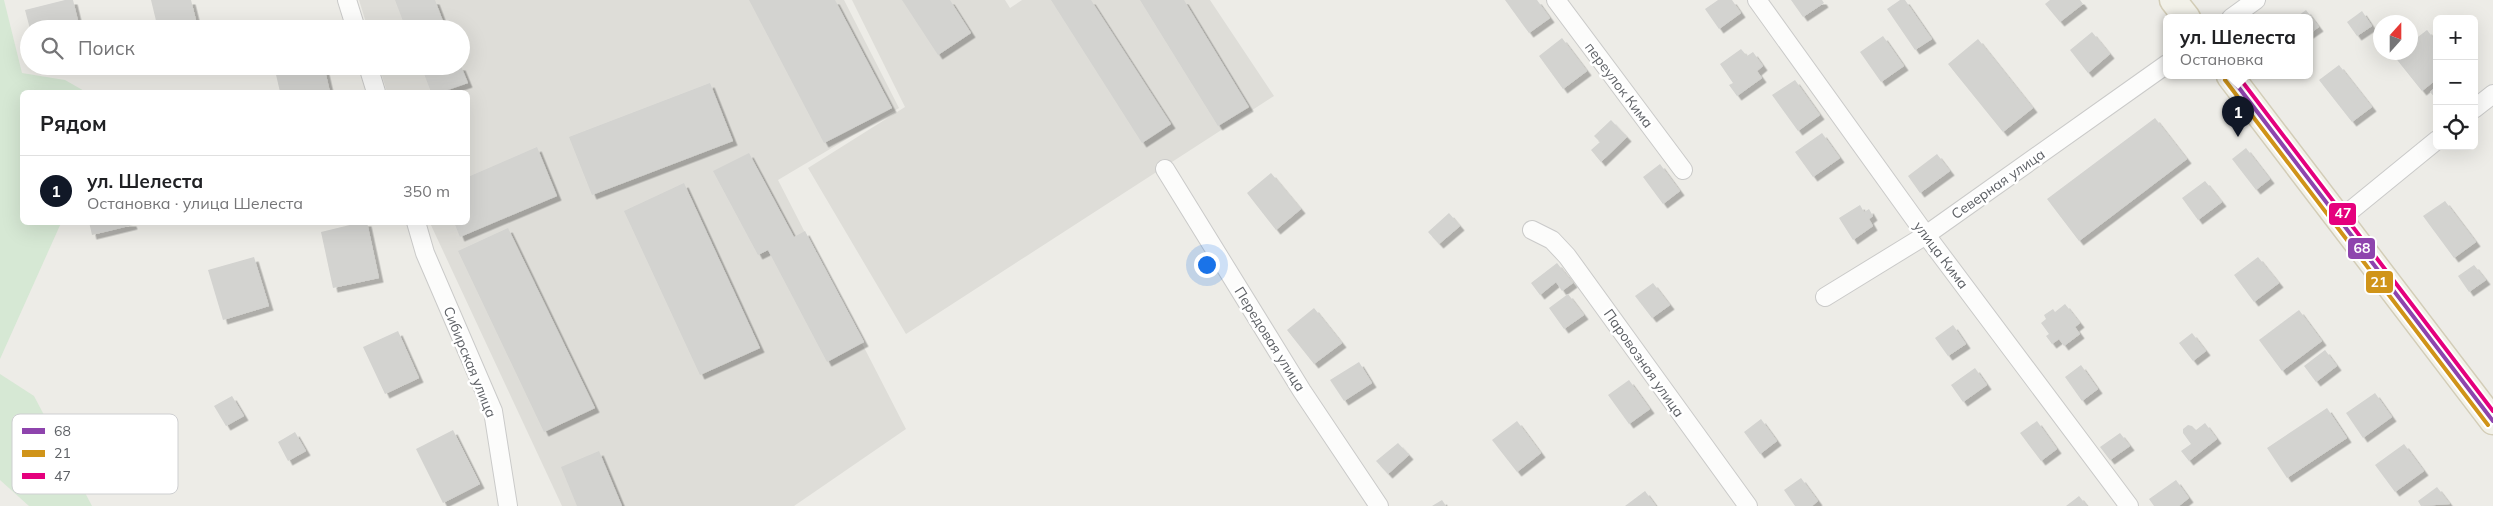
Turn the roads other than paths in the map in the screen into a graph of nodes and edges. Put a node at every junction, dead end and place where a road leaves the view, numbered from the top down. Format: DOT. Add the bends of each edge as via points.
graph roads {
  1 [pos="347,0"];
  2 [pos="1556,0"];
  3 [pos="1757,0"];
  4 [pos="2173,0"];
  5 [pos="2256,0"];
  6 [pos="2184,14"];
  7 [pos="2237,14"];
  8 [pos="353,20"];
  9 [pos="2163,67"];
  10 [pos="371,75"];
  11 [pos="2232,79"];
  12 [pos="375,90"];
  13 [pos="2493,94"];
  14 [pos="2478,107"];
  15 [pos="2433,143"];
  16 [pos="1165,169"];
  17 [pos="1683,170"];
  18 [pos="2339,220"];
  19 [pos="417,225"];
  20 [pos="1532,230"];
  21 [pos="1926,235"];
  22 [pos="1825,297"];
  23 [pos="2493,421"];
  24 [pos="508,506"];
  25 [pos="1379,506"];
  26 [pos="1748,506"];
  27 [pos="2129,506"];
  1 -- 8 [label="street"];
  2 -- 17 [label="street, переулок Кима"];
  3 -- 21 [label="street, улица Кима"];
  4 -- 6 [label="main road"];
  5 -- 7 [label="street"];
  9 -- 21 [label="street, Северная улица"];
  10 -- 12 [label="street"];
  11 -- 18 [label="main road"];
  13 -- 14 [label="street"];
  15 -- 18 [label="street"];
  16 -- 25 [label="street, Передовая улица" via="1302,391"];
  18 -- 23 [label="main road"];
  19 -- 24 [label="street, Сибирская улица" via="425,253 492,411"];
  20 -- 26 [label="street, Паровозная улица" via="1552,240 1567,256"];
  21 -- 22 [label="street, Северная улица"];
  21 -- 27 [label="street, улица Кима"];
}
